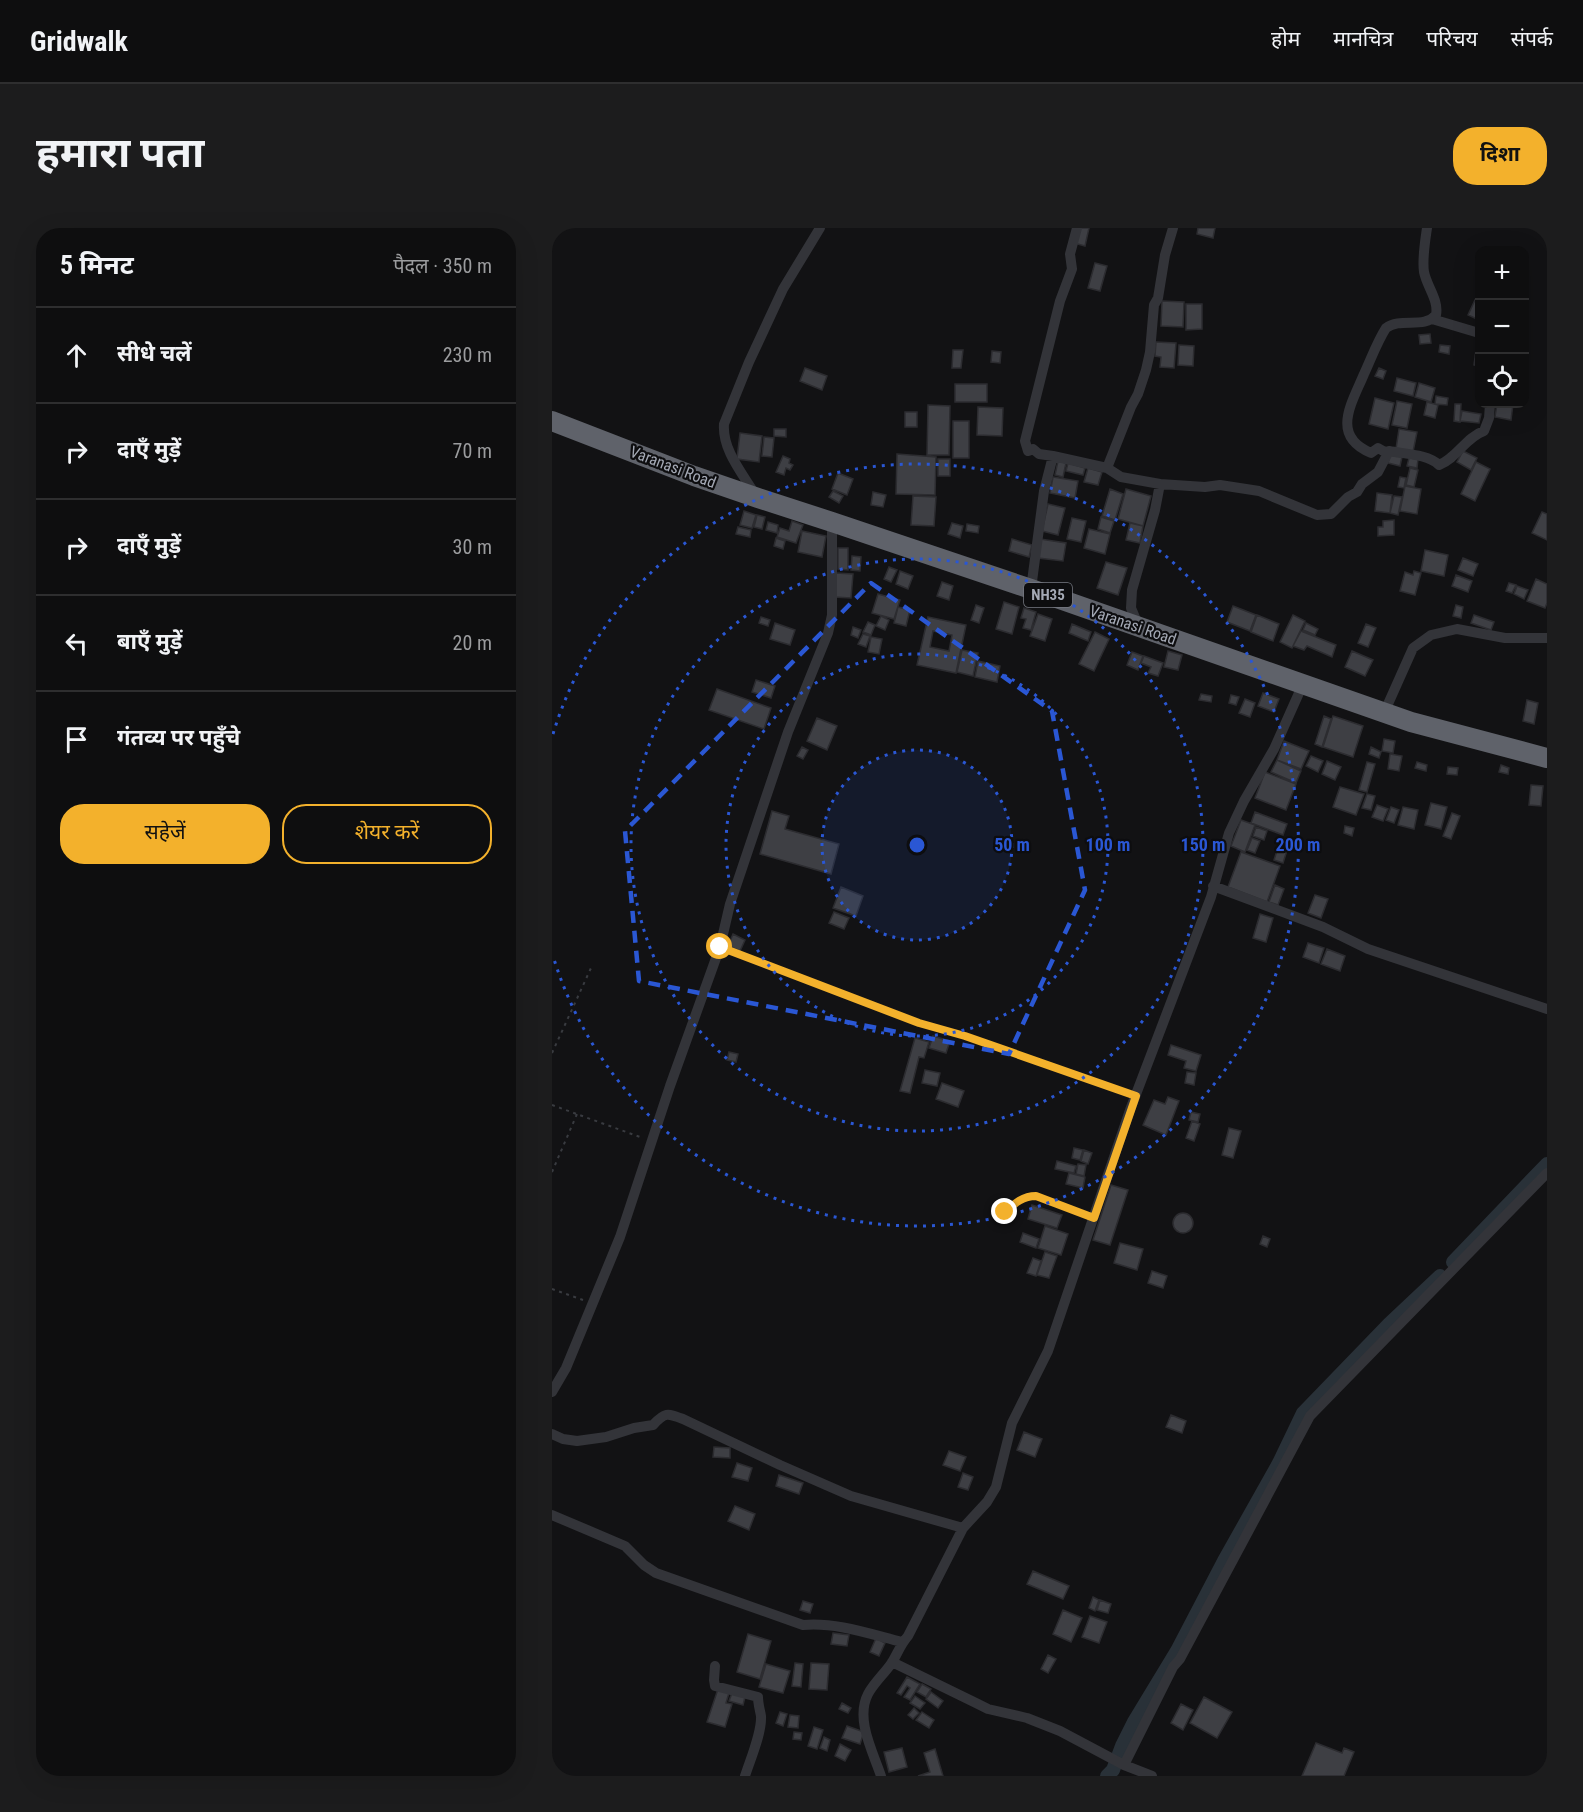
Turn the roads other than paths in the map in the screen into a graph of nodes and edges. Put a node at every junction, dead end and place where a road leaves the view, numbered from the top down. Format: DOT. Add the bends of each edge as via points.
graph roads {
  1 [pos="820,228"];
  2 [pos="1077,228"];
  3 [pos="1173,228"];
  4 [pos="1427,228"];
  5 [pos="1432,319"];
  6 [pos="1475,332"];
  7 [pos="1490,408"];
  8 [pos="552,421"];
  9 [pos="1389,452"];
  10 [pos="1053,456"];
  11 [pos="1107,468"];
  12 [pos="1160,484"];
  13 [pos="758,498"];
  14 [pos="832,522"];
  15 [pos="1030,589"];
  16 [pos="1139,627"];
  17 [pos="1547,638"];
  18 [pos="1303,684"];
  19 [pos="1384,713"];
  20 [pos="1547,758"];
  21 [pos="1213,886"];
  22 [pos="1547,1009"];
  23 [pos="1547,1173"];
  24 [pos="1005,1212"];
  25 [pos="1094,1218"];
  26 [pos="552,1392"];
  27 [pos="552,1434"];
  28 [pos="552,1515"];
  29 [pos="963,1528"];
  30 [pos="902,1642"];
  31 [pos="892,1662"];
  32 [pos="715,1666"];
  33 [pos="1124,1765"];
  34 [pos="745,1776"];
  35 [pos="881,1776"];
  36 [pos="1152,1776"];
  1 -- 13 [label="street" via="783,289 724,424 727,447"];
  2 -- 10 [label="street" via="1070,254 1072,269 1060,301 1025,441 1028,451"];
  3 -- 11 [label="street" via="1154,305 1146,370"];
  4 -- 5 [label="street" via="1424,270 1437,310"];
  5 -- 6 [label="street"];
  5 -- 9 [label="street" via="1396,322 1386,328 1347,415 1348,431 1358,445 1371,453 1378,448"];
  7 -- 9 [label="street" via="1484,431 1446,462 1439,465 1428,458"];
  8 -- 13 [label="highway, Varanasi Road / NH35"];
  9 -- 12 [label="street" via="1378,472 1331,514 1307,512 1258,491 1220,485"];
  10 -- 11 [label="street"];
  10 -- 15 [label="street"];
  11 -- 12 [label="street" via="1121,477"];
  12 -- 16 [label="street" via="1132,590 1131,608"];
  13 -- 14 [label="highway, Varanasi Road / NH35"];
  14 -- 15 [label="highway, Varanasi Road / NH35"];
  14 -- 26 [label="street" via="831,625 788,732 729,904 720,947 620,1238 566,1368"];
  15 -- 16 [label="highway, Varanasi Road / NH35"];
  16 -- 18 [label="highway, Varanasi Road / NH35"];
  17 -- 19 [label="street" via="1505,638 1457,629 1431,636 1413,648"];
  18 -- 19 [label="highway, Varanasi Road / NH35"];
  18 -- 21 [label="street" via="1274,748 1236,816"];
  19 -- 20 [label="highway, Varanasi Road / NH35"];
  21 -- 22 [label="street" via="1323,927 1368,949"];
  21 -- 25 [label="street"];
  23 -- 33 [label="street" via="1310,1416"];
  24 -- 25 [label="lane" via="1022,1199 1036,1196"];
  25 -- 29 [label="street" via="1048,1351 1012,1423 992,1495"];
  27 -- 29 [label="street" via="572,1441 606,1437 653,1425 667,1414 851,1496"];
  28 -- 30 [label="street" via="625,1546 656,1573 803,1625 821,1623"];
  29 -- 30 [label="street"];
  30 -- 31 [label="street"];
  31 -- 33 [label="street" via="988,1709 1048,1726"];
  31 -- 35 [label="street" via="863,1705 867,1733"];
  32 -- 34 [label="street" via="715,1686 758,1697 760,1725"];
  33 -- 36 [label="street"];
}
